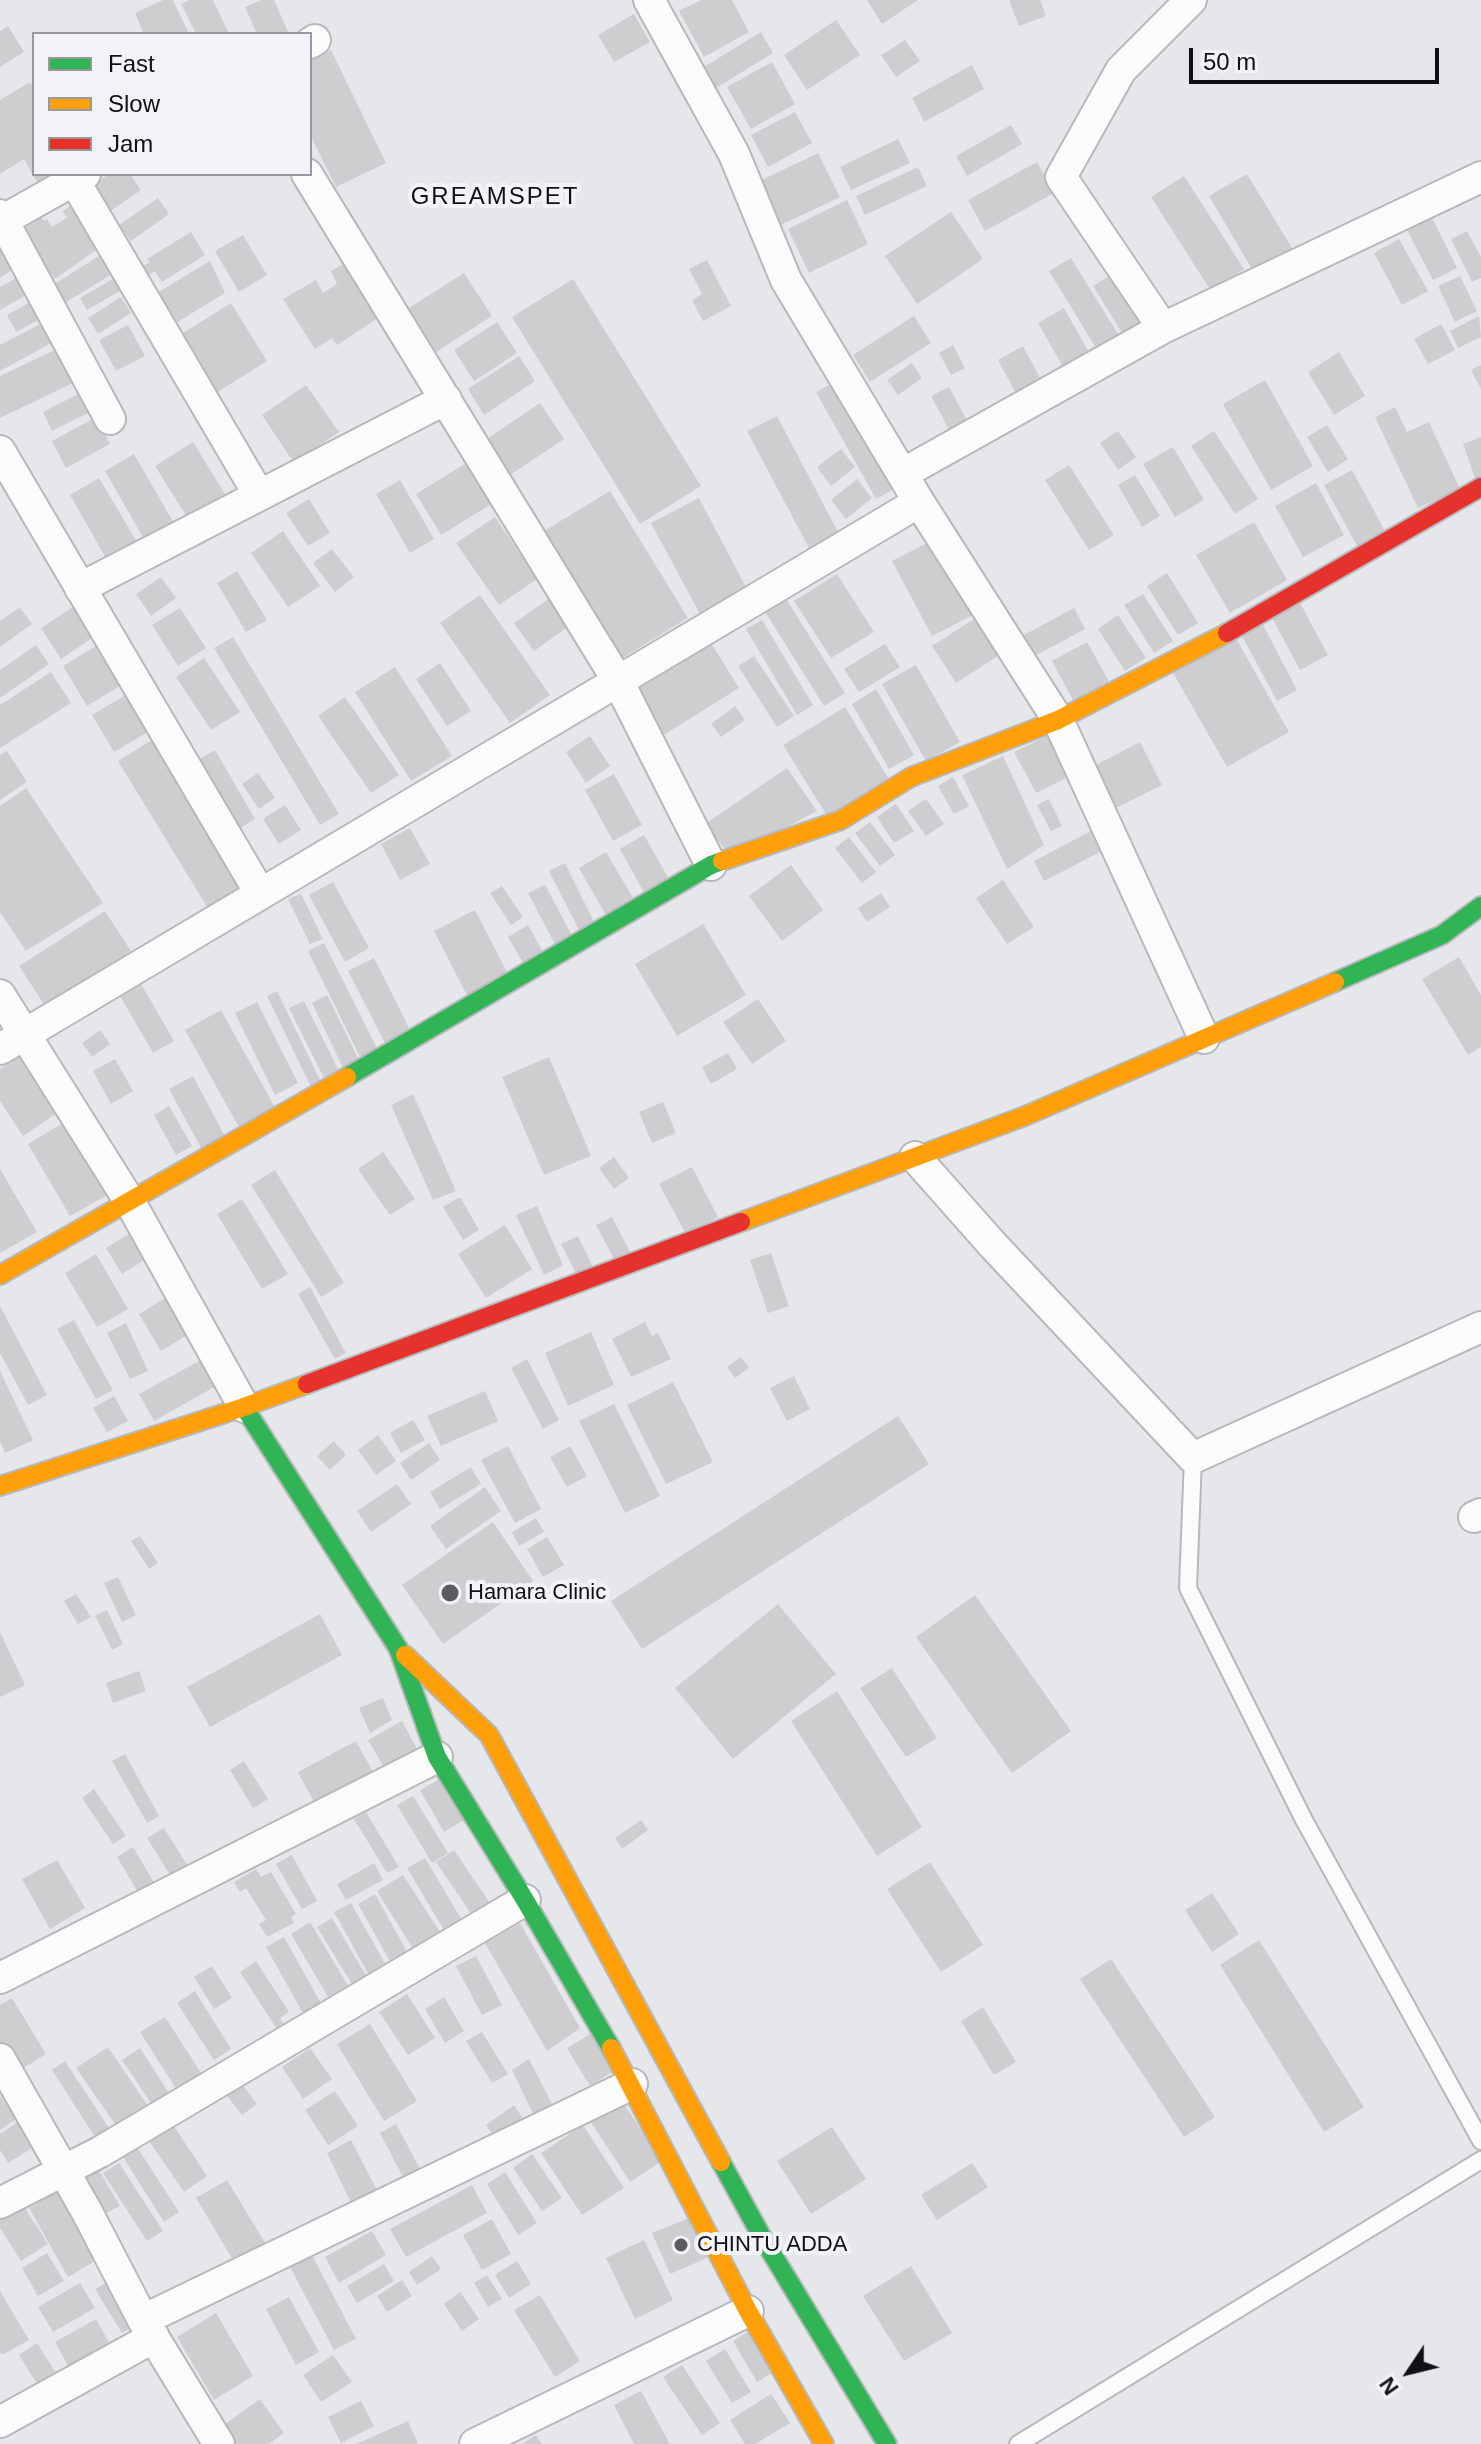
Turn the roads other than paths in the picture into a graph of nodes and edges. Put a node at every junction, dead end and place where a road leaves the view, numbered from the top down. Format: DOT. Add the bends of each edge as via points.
graph roads {
  1 [pos="649,0"];
  2 [pos="1191,0"];
  3 [pos="308,176"];
  4 [pos="80,177"];
  5 [pos="1481,177"];
  6 [pos="1,219"];
  7 [pos="1163,328"];
  8 [pos="446,399"];
  9 [pos="110,419"];
  10 [pos="0,451"];
  11 [pos="902,474"];
  12 [pos="1481,487"];
  13 [pos="259,495"];
  14 [pos="919,502"];
  15 [pos="80,588"];
  16 [pos="618,681"];
  17 [pos="1058,720"];
  18 [pos="711,865"];
  19 [pos="260,893"];
  20 [pos="1481,906"];
  21 [pos="0,995"];
  22 [pos="1204,1038"];
  23 [pos="12,1042"];
  24 [pos="915,1157"];
  25 [pos="130,1202"];
  26 [pos="0,1275"];
  27 [pos="1481,1327"];
  28 [pos="244,1407"];
  29 [pos="1193,1458"];
  30 [pos="0,1486"];
  31 [pos="398,1648"];
  32 [pos="437,1757"];
  33 [pos="525,1900"];
  34 [pos="0,1978"];
  35 [pos="0,2059"];
  36 [pos="632,2084"];
  37 [pos="1481,2141"];
  38 [pos="1481,2160"];
  39 [pos="63,2171"];
  40 [pos="0,2203"];
  41 [pos="748,2311"];
  42 [pos="148,2329"];
  43 [pos="0,2422"];
  44 [pos="219,2444"];
  45 [pos="475,2444"];
  46 [pos="824,2444"];
  47 [pos="887,2444"];
  48 [pos="1018,2444"];
  1 -- 11 [label="street" via="734,154 786,280"];
  2 -- 7 [label="street" via="1121,70 1061,177"];
  3 -- 8 [label="street"];
  4 -- 6 [label="street"];
  4 -- 13 [label="street"];
  5 -- 7 [label="street"];
  6 -- 9 [label="street"];
  7 -- 11 [label="street"];
  8 -- 13 [label="street"];
  8 -- 16 [label="street"];
  10 -- 15 [label="street"];
  11 -- 14 [label="street"];
  12 -- 17 [label="main road" via="1199,649"];
  13 -- 15 [label="street"];
  14 -- 16 [label="street"];
  14 -- 17 [label="street"];
  15 -- 19 [label="street"];
  16 -- 18 [label="street"];
  16 -- 19 [label="street"];
  17 -- 18 [label="main road" via="911,777 841,820"];
  17 -- 22 [label="street"];
  18 -- 25 [label="main road"];
  19 -- 23 [label="street"];
  20 -- 22 [label="main road" via="1442,935"];
  21 -- 23 [label="street"];
  22 -- 24 [label="main road"];
  23 -- 25 [label="street"];
  24 -- 28 [label="main road"];
  24 -- 29 [label="street"];
  25 -- 26 [label="main road"];
  25 -- 28 [label="street"];
  27 -- 29 [label="street"];
  28 -- 30 [label="main road"];
  28 -- 31 [label="main road"];
  29 -- 37 [label="lane" via="1188,1588 1304,1820"];
  31 -- 32 [label="main road"];
  31 -- 47 [label="main road" via="489,1735 849,2394"];
  32 -- 33 [label="main road"];
  32 -- 34 [label="street"];
  33 -- 36 [label="main road"];
  33 -- 39 [label="street"];
  35 -- 39 [label="street"];
  36 -- 41 [label="main road"];
  36 -- 42 [label="street"];
  38 -- 48 [label="lane"];
  39 -- 40 [label="street"];
  39 -- 42 [label="street"];
  41 -- 45 [label="street"];
  41 -- 46 [label="main road" via="816,2416"];
  42 -- 43 [label="street"];
  42 -- 44 [label="street"];
}
